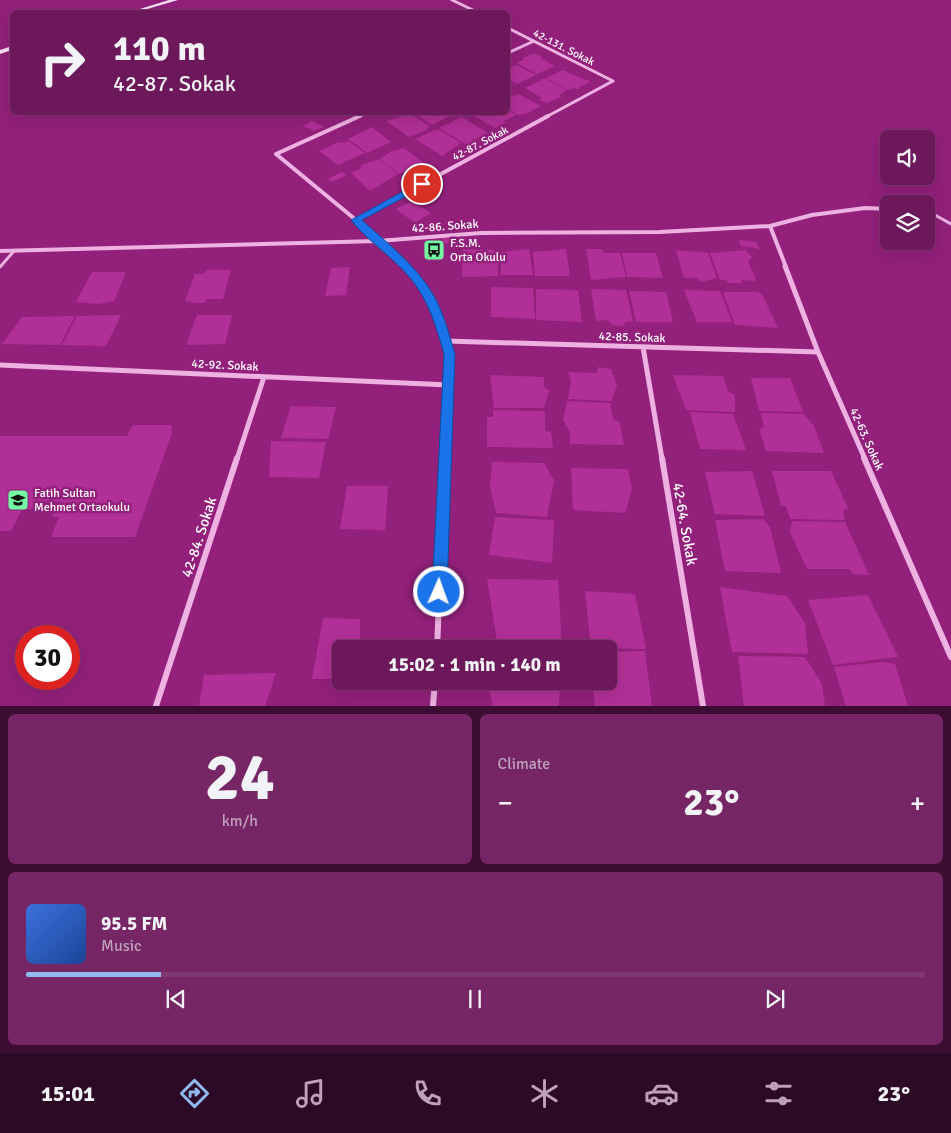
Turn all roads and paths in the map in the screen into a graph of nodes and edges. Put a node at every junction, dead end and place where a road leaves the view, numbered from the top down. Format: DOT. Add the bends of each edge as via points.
graph roads {
  1 [pos="175,0"];
  2 [pos="452,0"];
  3 [pos="140,10"];
  4 [pos="473,10"];
  5 [pos="510,29"];
  6 [pos="534,41"];
  7 [pos="510,52"];
  8 [pos="613,81"];
  9 [pos="362,115"];
  10 [pos="880,208"];
  11 [pos="935,215"];
  12 [pos="356,220"];
  13 [pos="951,224"];
  14 [pos="770,226"];
  15 [pos="378,241"];
  16 [pos="0,251"];
  17 [pos="14,251"];
  18 [pos="0,268"];
  19 [pos="446,341"];
  20 [pos="643,347"];
  21 [pos="818,352"];
  22 [pos="0,365"];
  23 [pos="264,377"];
  24 [pos="448,384"];
  25 [pos="437,640"];
  26 [pos="951,657"];
  27 [pos="434,690"];
  28 [pos="156,706"];
  29 [pos="433,706"];
  30 [pos="703,706"];
  1 -- 3 [label="street"];
  2 -- 4 [label="street"];
  5 -- 6 [label="street, 42-131. Sokak"];
  6 -- 7 [label="street"];
  6 -- 8 [label="street, 42-131. Sokak"];
  8 -- 12 [label="street, 42-87. Sokak"];
  9 -- 12 [label="street" via="276,154"];
  10 -- 14 [label="street, 42-86. Sokak" via="812,215"];
  11 -- 13 [label="lane"];
  12 -- 15 [label="street"];
  14 -- 15 [label="street, 42-86. Sokak" via="660,232 481,233"];
  14 -- 21 [label="street, 42-63. Sokak"];
  15 -- 17 [label="street, 42-86. Sokak"];
  15 -- 19 [label="street" via="429,296"];
  16 -- 17 [label="street, 42-86. Sokak"];
  17 -- 18 [label="lane"];
  19 -- 20 [label="street, 42-85. Sokak"];
  19 -- 24 [label="street"];
  20 -- 21 [label="street, 42-85. Sokak"];
  20 -- 30 [label="street, 42-64. Sokak"];
  21 -- 26 [label="street, 42-63. Sokak"];
  22 -- 23 [label="street, 42-92. Sokak"];
  23 -- 24 [label="street, 42-92. Sokak"];
  23 -- 28 [label="street, 42-84. Sokak"];
  24 -- 25 [label="street"];
  27 -- 29 [label="street"];
}
